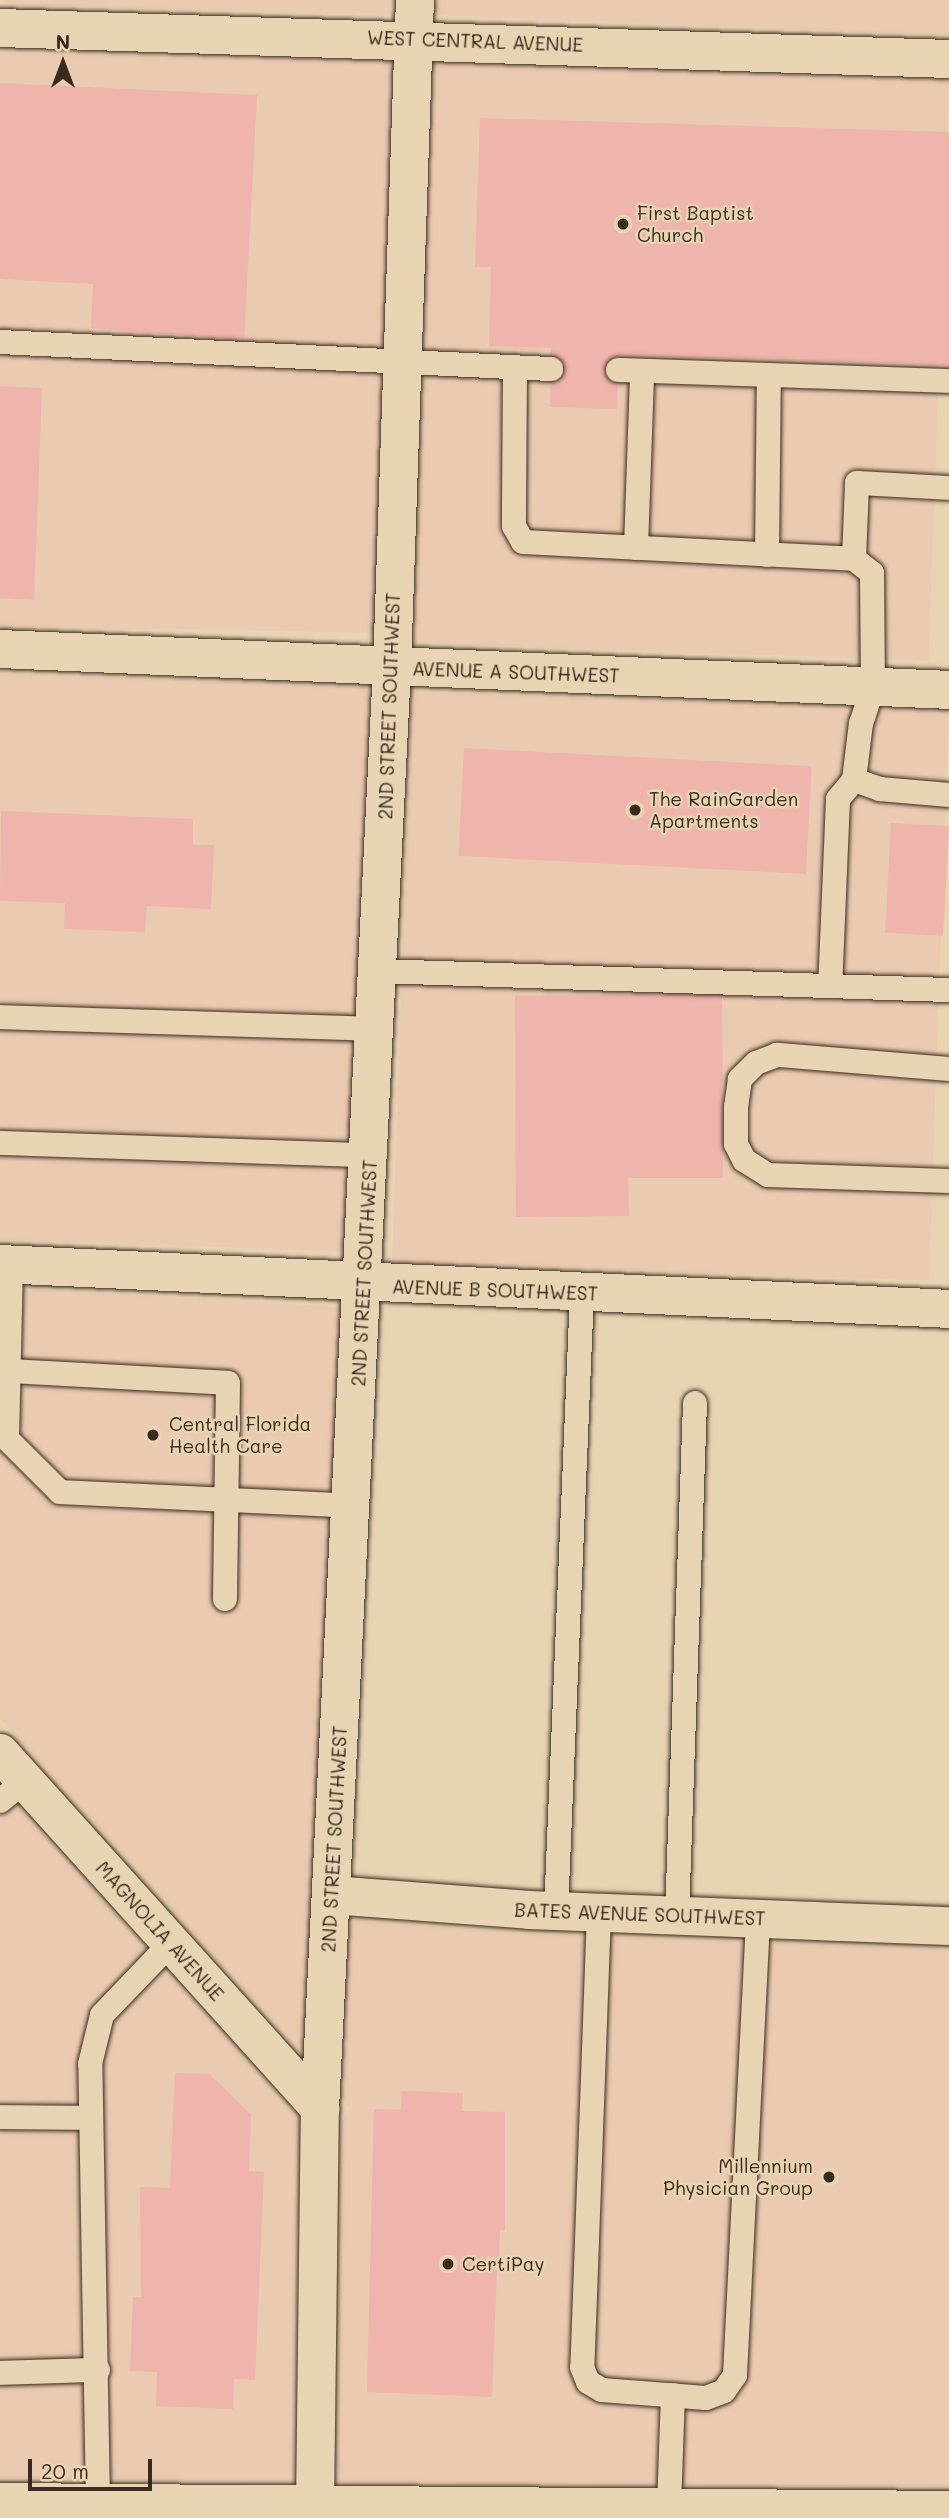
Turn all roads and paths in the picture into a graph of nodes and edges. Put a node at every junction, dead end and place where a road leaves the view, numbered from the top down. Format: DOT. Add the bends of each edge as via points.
graph roads {
  1 [pos="415,0"];
  2 [pos="0,28"];
  3 [pos="413,38"];
  4 [pos="949,59"];
  5 [pos="0,342"];
  6 [pos="402,361"];
  7 [pos="515,367"];
  8 [pos="551,369"];
  9 [pos="769,377"];
  10 [pos="949,381"];
  11 [pos="949,488"];
  12 [pos="636,548"];
  13 [pos="767,555"];
  14 [pos="854,559"];
  15 [pos="0,649"];
  16 [pos="392,667"];
  17 [pos="873,687"];
  18 [pos="949,690"];
  19 [pos="854,780"];
  20 [pos="949,795"];
  21 [pos="378,971"];
  22 [pos="830,986"];
  23 [pos="949,990"];
  24 [pos="0,1017"];
  25 [pos="375,1030"];
  26 [pos="949,1069"];
  27 [pos="0,1143"];
  28 [pos="370,1155"];
  29 [pos="949,1181"];
  30 [pos="5,1264"];
  31 [pos="363,1284"];
  32 [pos="582,1293"];
  33 [pos="949,1309"];
  34 [pos="8,1371"];
  35 [pos="695,1403"];
  36 [pos="226,1500"];
  37 [pos="352,1506"];
  38 [pos="225,1599"];
  39 [pos="0,1753"];
  40 [pos="13,1791"];
  41 [pos="331,1895"];
  42 [pos="556,1911"];
  43 [pos="599,1913"];
  44 [pos="677,1916"];
  45 [pos="758,1919"];
  46 [pos="949,1926"];
  47 [pos="171,1943"];
  48 [pos="320,2109"];
  49 [pos="0,2117"];
  50 [pos="91,2118"];
  51 [pos="98,2370"];
  52 [pos="0,2372"];
  53 [pos="673,2395"];
  54 [pos="0,2502"];
  55 [pos="98,2503"];
  56 [pos="315,2507"];
  57 [pos="949,2510"];
  58 [pos="669,2513"];
  1 -- 3 [label="street, 2ND STREET SOUTHWEST"];
  2 -- 3 [label="street, WEST CENTRAL AVENUE"];
  3 -- 4 [label="street, WEST CENTRAL AVENUE"];
  3 -- 6 [label="street, 2ND STREET SOUTHWEST"];
  5 -- 6 [label="lane"];
  6 -- 7 [label="lane"];
  6 -- 16 [label="street, 2ND STREET SOUTHWEST"];
  7 -- 8 [label="lane"];
  7 -- 12 [label="lane" via="514,526 523,542"];
  9 -- 10 [label="lane"];
  9 -- 12 [label="lane" via="630,371"];
  9 -- 13 [label="lane"];
  11 -- 14 [label="lane" via="857,483"];
  12 -- 13 [label="lane"];
  13 -- 14 [label="lane"];
  14 -- 17 [label="lane" via="872,573"];
  15 -- 16 [label="street, AVENUE A SOUTHWEST"];
  16 -- 17 [label="street, AVENUE A SOUTHWEST"];
  16 -- 21 [label="street, 2ND STREET SOUTHWEST"];
  17 -- 18 [label="street, AVENUE A SOUTHWEST"];
  17 -- 19 [label="lane" via="861,723"];
  19 -- 20 [label="lane" via="880,789"];
  19 -- 22 [label="lane" via="838,799 835,820"];
  21 -- 22 [label="lane"];
  21 -- 25 [label="street, 2ND STREET SOUTHWEST"];
  22 -- 23 [label="lane"];
  24 -- 25 [label="lane"];
  25 -- 28 [label="street, 2ND STREET SOUTHWEST"];
  26 -- 29 [label="lane" via="777,1055 756,1063 740,1079 736,1107 736,1144 744,1160 768,1175"];
  27 -- 28 [label="lane"];
  28 -- 31 [label="street, 2ND STREET SOUTHWEST"];
  30 -- 31 [label="street, AVENUE B SOUTHWEST"];
  30 -- 34 [label="lane"];
  31 -- 32 [label="street, AVENUE B SOUTHWEST"];
  31 -- 37 [label="street, 2ND STREET SOUTHWEST"];
  32 -- 33 [label="street, AVENUE B SOUTHWEST"];
  32 -- 42 [label="lane"];
  34 -- 36 [label="lane" via="7,1439 60,1492"];
  34 -- 36 [label="lane" via="228,1383"];
  35 -- 44 [label="lane"];
  36 -- 37 [label="lane"];
  36 -- 38 [label="lane"];
  37 -- 41 [label="street, 2ND STREET SOUTHWEST"];
  39 -- 40 [label="street, MAGNOLIA AVENUE"];
  40 -- 47 [label="street, MAGNOLIA AVENUE"];
  41 -- 42 [label="street, BATES AVENUE SOUTHWEST"];
  41 -- 48 [label="street, 2ND STREET SOUTHWEST"];
  42 -- 43 [label="street, BATES AVENUE SOUTHWEST"];
  43 -- 44 [label="street, BATES AVENUE SOUTHWEST"];
  43 -- 53 [label="lane" via="582,2367 588,2382 602,2390"];
  44 -- 45 [label="street, BATES AVENUE SOUTHWEST"];
  45 -- 46 [label="street, BATES AVENUE SOUTHWEST"];
  45 -- 53 [label="lane" via="735,2375 724,2391 706,2398"];
  47 -- 48 [label="street, MAGNOLIA AVENUE"];
  47 -- 50 [label="lane" via="102,2015 89,2064"];
  48 -- 56 [label="street, 2ND STREET SOUTHWEST"];
  49 -- 50 [label="lane"];
  50 -- 51 [label="lane"];
  51 -- 52 [label="lane"];
  51 -- 55 [label="lane"];
  53 -- 58 [label="lane"];
  54 -- 55 [label="street"];
  55 -- 56 [label="street"];
  56 -- 58 [label="street"];
  57 -- 58 [label="street"];
}
